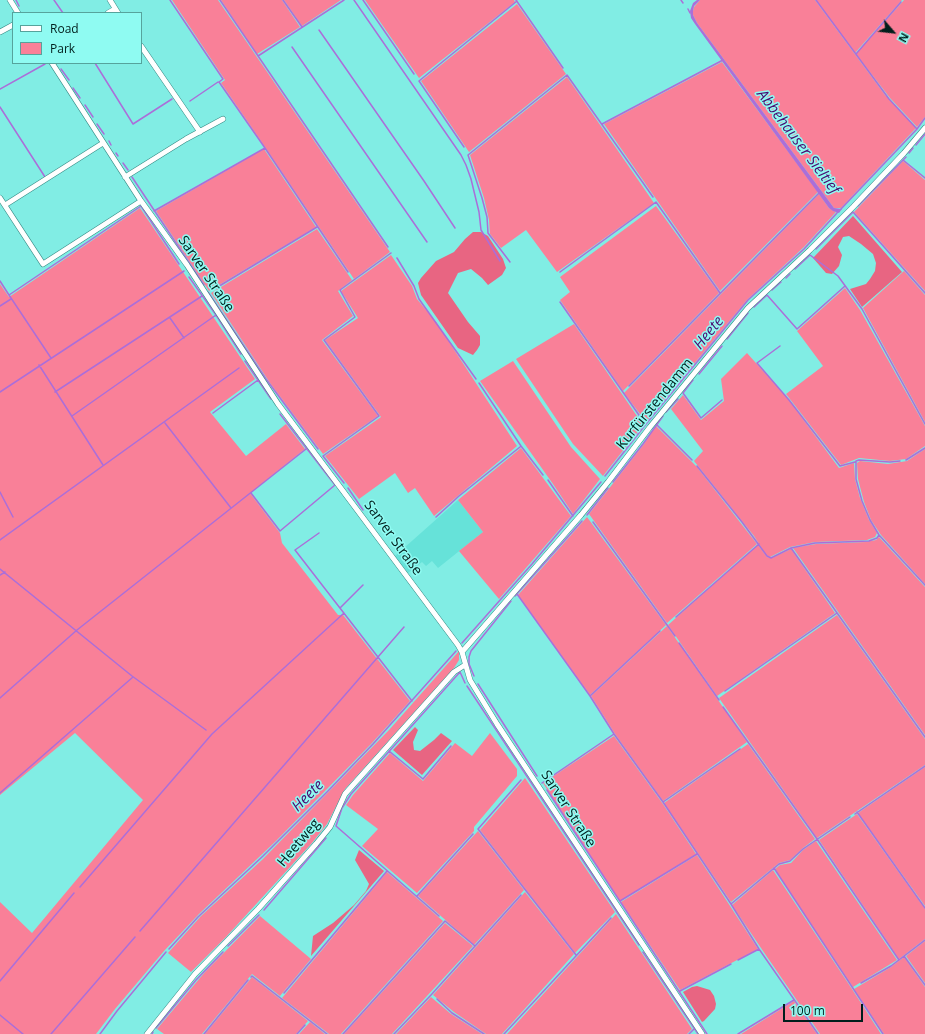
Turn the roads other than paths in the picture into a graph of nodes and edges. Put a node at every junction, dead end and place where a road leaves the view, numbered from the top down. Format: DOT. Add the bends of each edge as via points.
graph roads {
  1 [pos="10,0"];
  2 [pos="110,0"];
  3 [pos="117,11"];
  4 [pos="17,12"];
  5 [pos="12,26"];
  6 [pos="0,32"];
  7 [pos="142,47"];
  8 [pos="53,64"];
  9 [pos="223,119"];
  10 [pos="925,128"];
  11 [pos="200,132"];
  12 [pos="103,143"];
  13 [pos="125,176"];
  14 [pos="0,198"];
  15 [pos="141,201"];
  16 [pos="5,205"];
  17 [pos="462,652"];
  18 [pos="465,665"];
  19 [pos="147,1034"];
  20 [pos="702,1034"];
  1 -- 4 [label="street"];
  2 -- 3 [label="street"];
  5 -- 6 [label="street"];
  7 -- 11 [label="street"];
  8 -- 12 [label="street, Sarver Straße"];
  9 -- 11 [label="street"];
  10 -- 17 [label="street, Kurfürstendamm" via="853,207 748,308 581,515"];
  11 -- 13 [label="street"];
  12 -- 13 [label="street, Sarver Straße"];
  12 -- 16 [label="street"];
  13 -- 15 [label="street, Sarver Straße"];
  14 -- 16 [label="street"];
  15 -- 16 [label="street" via="43,264"];
  15 -- 17 [label="street, Sarver Straße" via="187,265 278,404"];
  17 -- 18 [label="street, Sarver Straße"];
  18 -- 19 [label="street, Heetweg" via="454,672 352,785 345,794 330,827 258,910 195,974"];
  18 -- 20 [label="street, Sarver Straße" via="470,680 497,724"];
}
